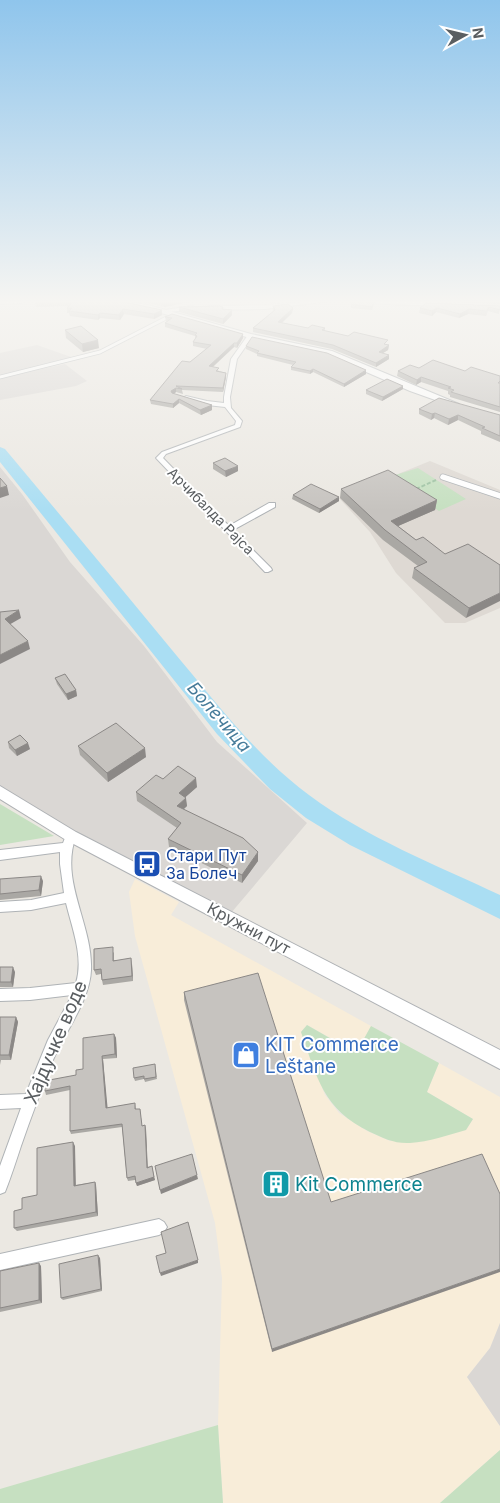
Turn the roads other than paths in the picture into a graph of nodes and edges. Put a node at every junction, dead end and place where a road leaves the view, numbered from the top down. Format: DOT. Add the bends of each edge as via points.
graph roads {
  1 [pos="24,371"];
  2 [pos="232,371"];
  3 [pos="371,371"];
  4 [pos="0,376"];
  5 [pos="176,396"];
  6 [pos="227,405"];
  7 [pos="462,406"];
  8 [pos="443,477"];
  9 [pos="500,496"];
  10 [pos="272,505"];
  11 [pos="229,529"];
  12 [pos="268,570"];
  13 [pos="0,792"];
  14 [pos="69,841"];
  15 [pos="0,855"];
  16 [pos="71,897"];
  17 [pos="0,907"];
  18 [pos="81,988"];
  19 [pos="0,995"];
  20 [pos="500,1060"];
  21 [pos="29,1101"];
  22 [pos="0,1102"];
  23 [pos="0,1187"];
  24 [pos="159,1227"];
  25 [pos="0,1262"];
  1 -- 4 [label="lane"];
  2 -- 6 [label="street"];
  3 -- 7 [label="street"];
  5 -- 6 [label="street"];
  6 -- 11 [label="street, Арчибалда Рајса" via="238,418 238,426 164,452 159,458"];
  8 -- 9 [label="street"];
  10 -- 11 [label="street"];
  11 -- 12 [label="street, Арчибалда Рајса"];
  13 -- 14 [label="main road, Кружни пут"];
  14 -- 15 [label="street"];
  14 -- 16 [label="street, Хајдучке воде" via="65,858"];
  14 -- 20 [label="main road, Кружни пут"];
  16 -- 17 [label="street"];
  16 -- 18 [label="street, Хајдучке воде" via="84,955"];
  18 -- 19 [label="street"];
  18 -- 21 [label="street, Хајдучке воде"];
  21 -- 22 [label="street"];
  21 -- 23 [label="street, Хајдучке воде"];
  24 -- 25 [label="street"];
}
